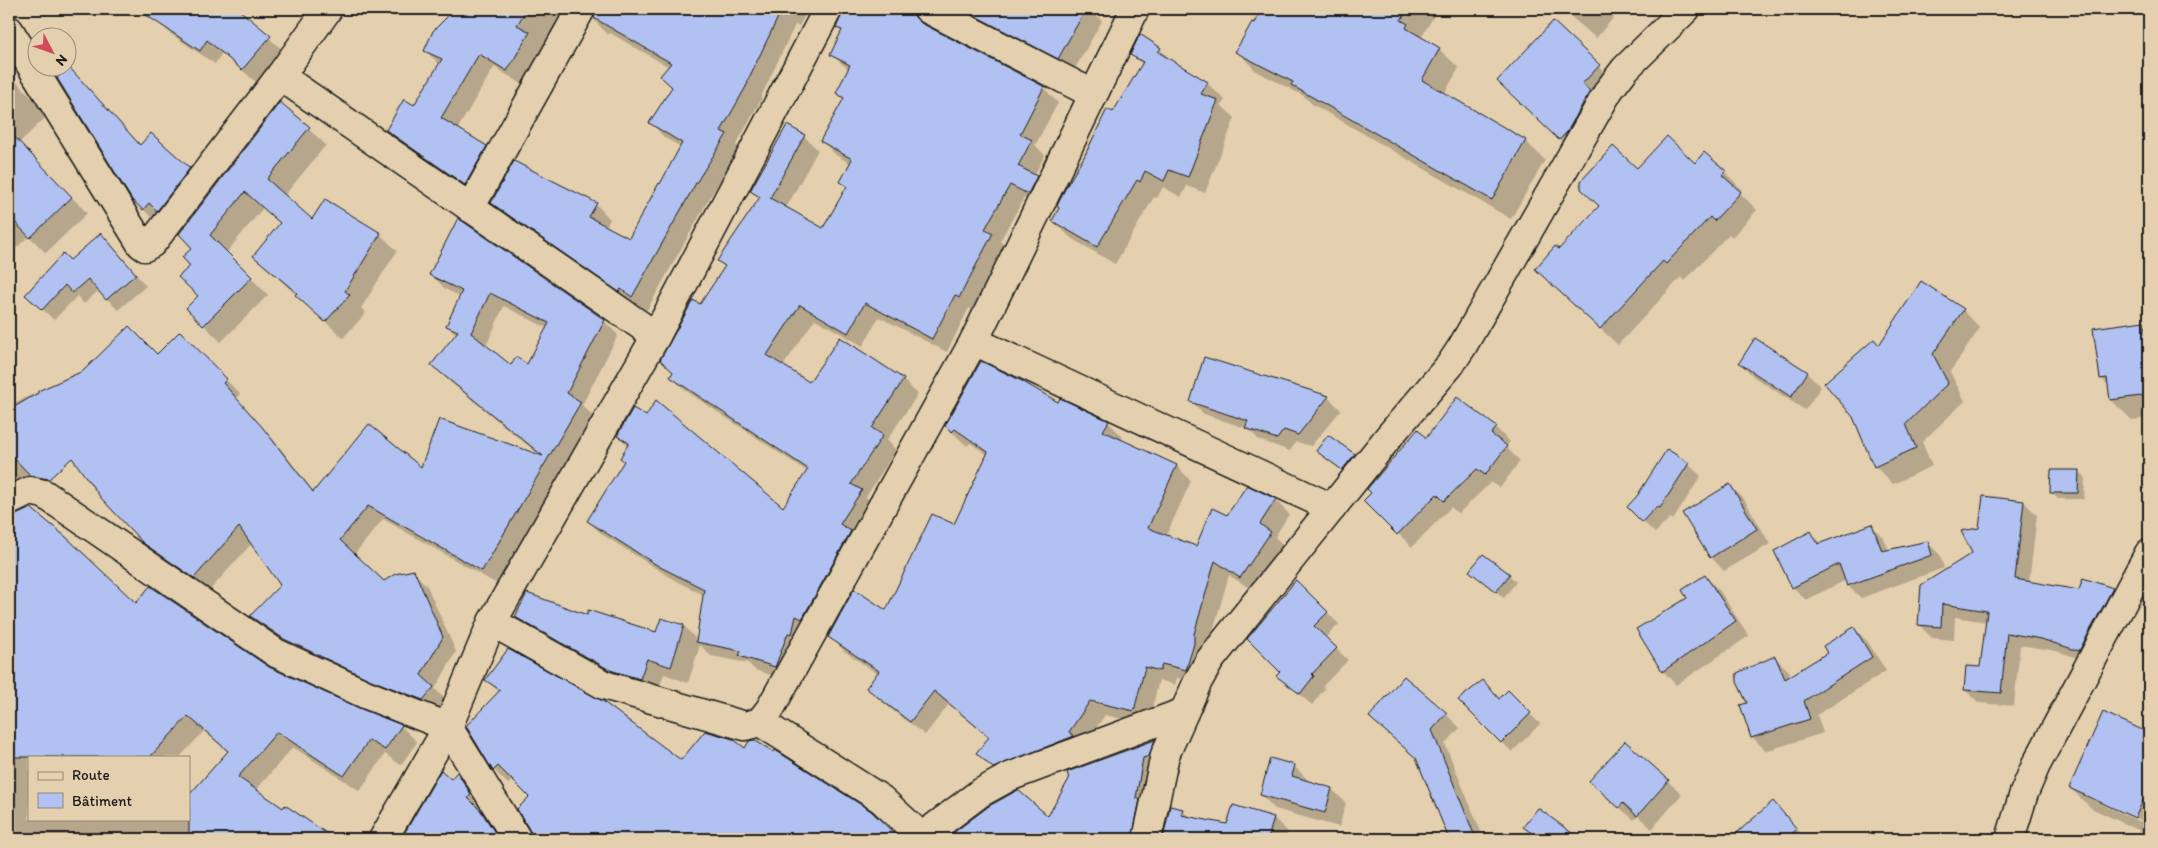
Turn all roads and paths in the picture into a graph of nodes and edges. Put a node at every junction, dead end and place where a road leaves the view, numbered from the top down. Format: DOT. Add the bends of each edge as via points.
graph roads {
  1 [pos="328,9"];
  2 [pos="581,9"];
  3 [pos="828,9"];
  4 [pos="928,9"];
  5 [pos="1135,9"];
  6 [pos="1686,9"];
  7 [pos="9,30"];
  8 [pos="280,76"];
  9 [pos="1093,94"];
  10 [pos="470,208"];
  11 [pos="656,336"];
  12 [pos="974,342"];
  13 [pos="9,501"];
  14 [pos="1332,508"];
  15 [pos="2149,553"];
  16 [pos="492,622"];
  17 [pos="1184,712"];
  18 [pos="760,722"];
  19 [pos="448,727"];
  20 [pos="921,838"];
  21 [pos="383,839"];
  22 [pos="516,839"];
  23 [pos="1147,839"];
  24 [pos="2010,839"];
  1 -- 8 [label="street"];
  2 -- 10 [label="street"];
  3 -- 11 [label="street"];
  4 -- 9 [label="street"];
  5 -- 9 [label="street"];
  6 -- 14 [label="street" via="1625,68 1609,90 1462,347"];
  7 -- 8 [label="street" via="145,246 152,243"];
  8 -- 10 [label="street"];
  9 -- 12 [label="street"];
  10 -- 11 [label="street"];
  11 -- 16 [label="street"];
  12 -- 14 [label="street"];
  12 -- 18 [label="street"];
  13 -- 19 [label="street" via="30,491 44,494 276,653"];
  14 -- 17 [label="street" via="1210,660"];
  15 -- 24 [label="street" via="2036,765"];
  16 -- 18 [label="street" via="604,685 745,726"];
  16 -- 19 [label="street"];
  17 -- 20 [label="street" via="1009,777 980,793"];
  17 -- 23 [label="street" via="1165,755"];
  18 -- 20 [label="street" via="881,799"];
  19 -- 21 [label="street"];
  19 -- 22 [label="street"];
}
